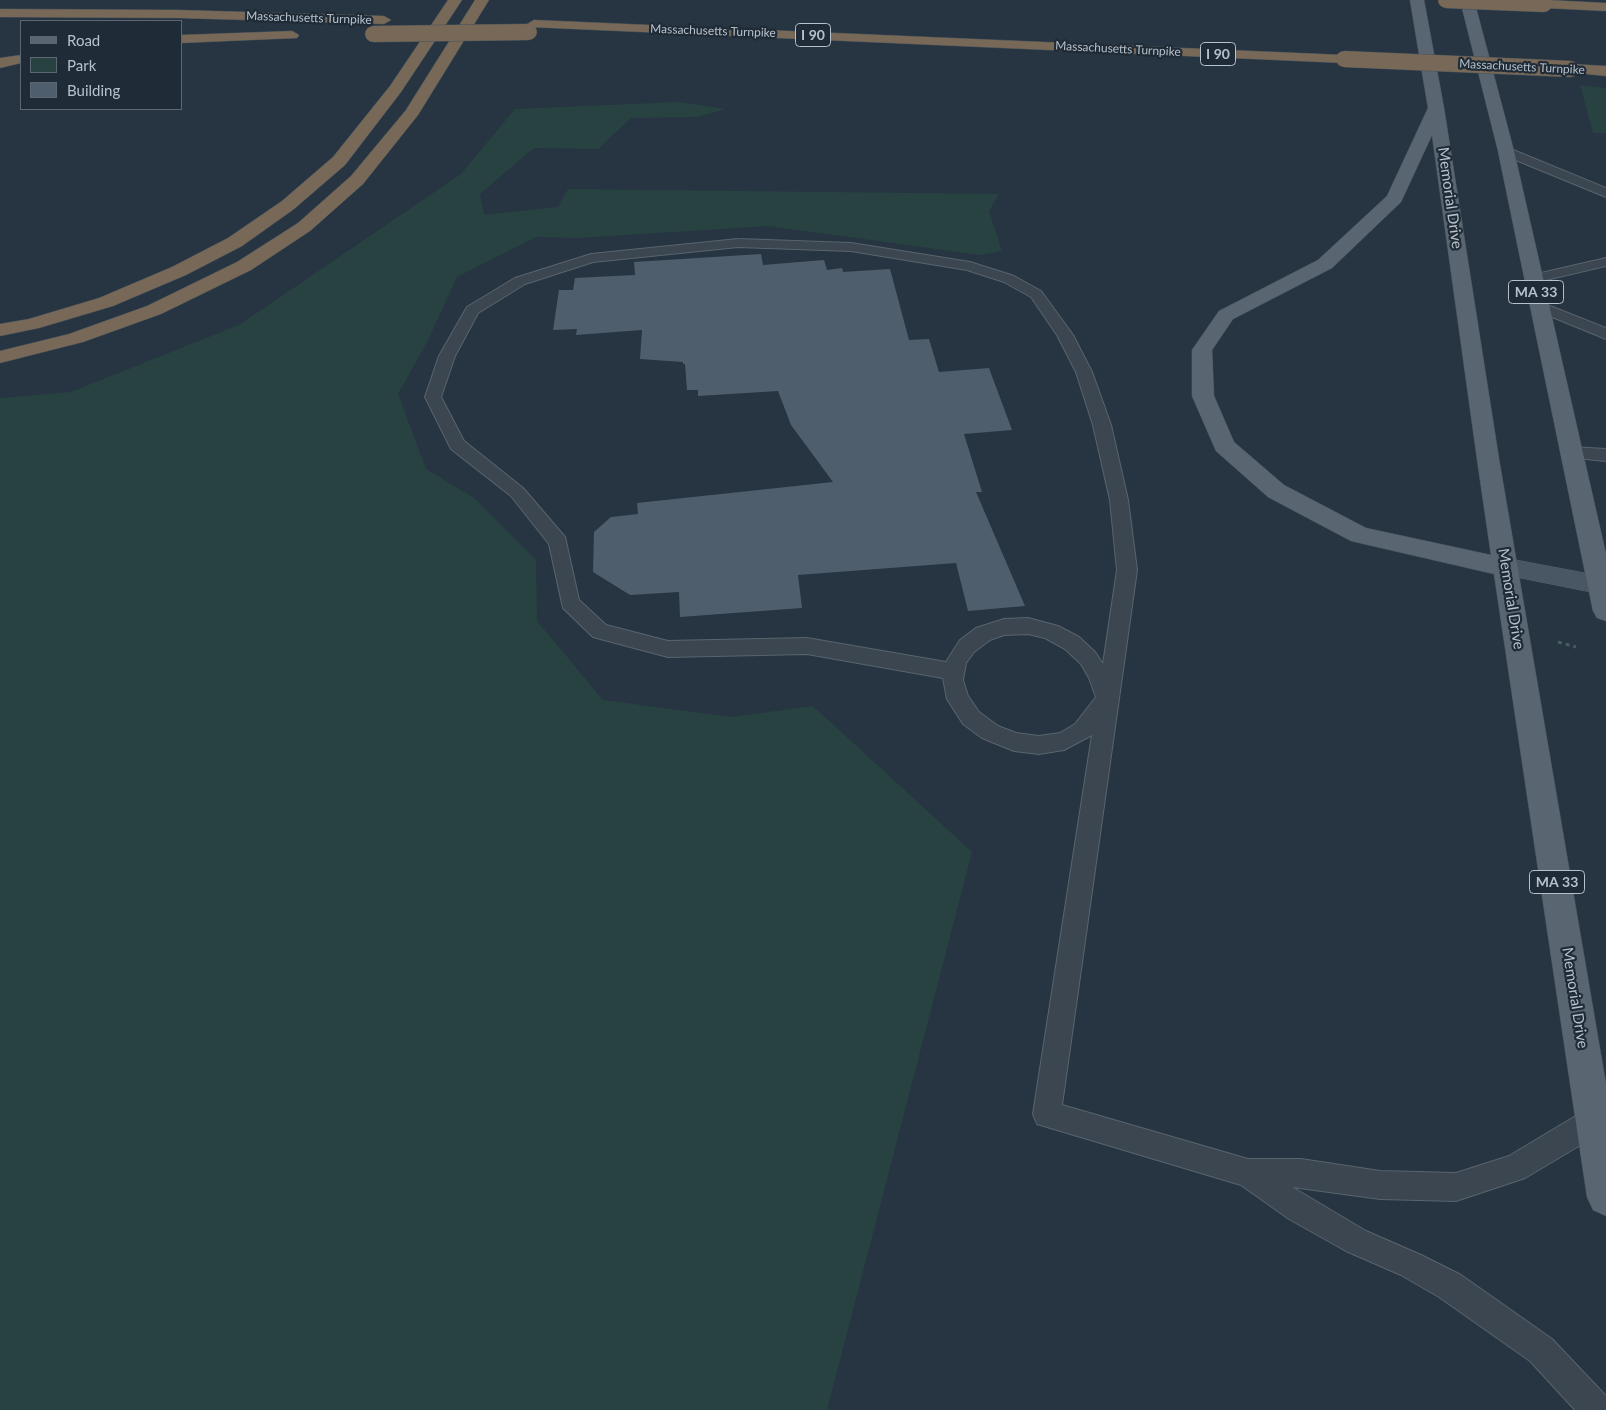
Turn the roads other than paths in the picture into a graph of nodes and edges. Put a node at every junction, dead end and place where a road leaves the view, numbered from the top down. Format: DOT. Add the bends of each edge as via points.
graph roads {
  1 [pos="455,0"];
  2 [pos="482,0"];
  3 [pos="1417,0"];
  4 [pos="1446,0"];
  5 [pos="1467,0"];
  6 [pos="1606,7"];
  7 [pos="0,13"];
  8 [pos="532,28"];
  9 [pos="356,34"];
  10 [pos="308,35"];
  11 [pos="182,39"];
  12 [pos="20,59"];
  13 [pos="0,63"];
  14 [pos="1606,71"];
  15 [pos="1436,108"];
  16 [pos="1506,151"];
  17 [pos="1606,193"];
  18 [pos="1606,262"];
  19 [pos="1533,279"];
  20 [pos="1540,307"];
  21 [pos="0,330"];
  22 [pos="1606,334"];
  23 [pos="0,357"];
  24 [pos="1571,453"];
  25 [pos="1606,455"];
  26 [pos="1505,567"];
  27 [pos="1603,586"];
  28 [pos="1606,611"];
  29 [pos="954,672"];
  30 [pos="1107,699"];
  31 [pos="1594,1121"];
  32 [pos="1248,1173"];
  33 [pos="1606,1197"];
  34 [pos="1598,1410"];
  1 -- 21 [label="highway" via="396,89 339,161 288,205 235,242 160,279 106,302"];
  2 -- 23 [label="highway" via="412,112 357,180 304,226 244,266 154,310 76,338"];
  3 -- 15 [label="main road, Memorial Drive / MA 33"];
  4 -- 6 [label="highway, bridge"];
  5 -- 16 [label="main road, MA 33"];
  7 -- 8 [label="highway, Massachusetts Turnpike / I 90" via="179,14"];
  8 -- 9 [label="highway, bridge"];
  8 -- 14 [label="highway, Massachusetts Turnpike / I 90, bridge" via="688,30"];
  10 -- 11 [label="highway"];
  12 -- 13 [label="highway"];
  15 -- 26 [label="main road, Memorial Drive / MA 33"];
  15 -- 26 [label="main road" via="1395,198 1325,264 1226,315 1202,350 1203,396 1224,446 1276,491 1360,535"];
  16 -- 17 [label="lane"];
  16 -- 19 [label="main road, MA 33"];
  18 -- 19 [label="lane"];
  19 -- 20 [label="main road, MA 33"];
  20 -- 22 [label="lane"];
  20 -- 24 [label="main road, MA 33"];
  24 -- 25 [label="lane"];
  24 -- 27 [label="main road, MA 33"];
  26 -- 27 [label="main road"];
  26 -- 31 [label="main road, Memorial Drive / MA 33"];
  27 -- 28 [label="main road, MA 33"];
  29 -- 30 [label="lane" via="956,661 967,646 983,634 1004,627 1028,626 1051,632 1072,643 1088,658"];
  29 -- 30 [label="lane" via="958,699 971,718 990,732 1014,742 1039,745 1064,741 1083,730"];
  29 -- 30 [label="lane" via="807,646 668,649 600,631 570,603 558,542 517,492 457,445 433,397 447,356 472,310 520,281 591,258 738,243 851,247 970,266 1010,279 1036,294 1065,335 1084,372 1102,425 1119,500 1127,570"];
  30 -- 32 [label="lane" via="1047,1114"];
  31 -- 32 [label="lane" via="1515,1168 1456,1187 1380,1185 1301,1173"];
  31 -- 33 [label="main road, Memorial Drive / MA 33"];
  32 -- 34 [label="lane" via="1299,1209 1356,1241 1450,1286 1540,1350"];
}
